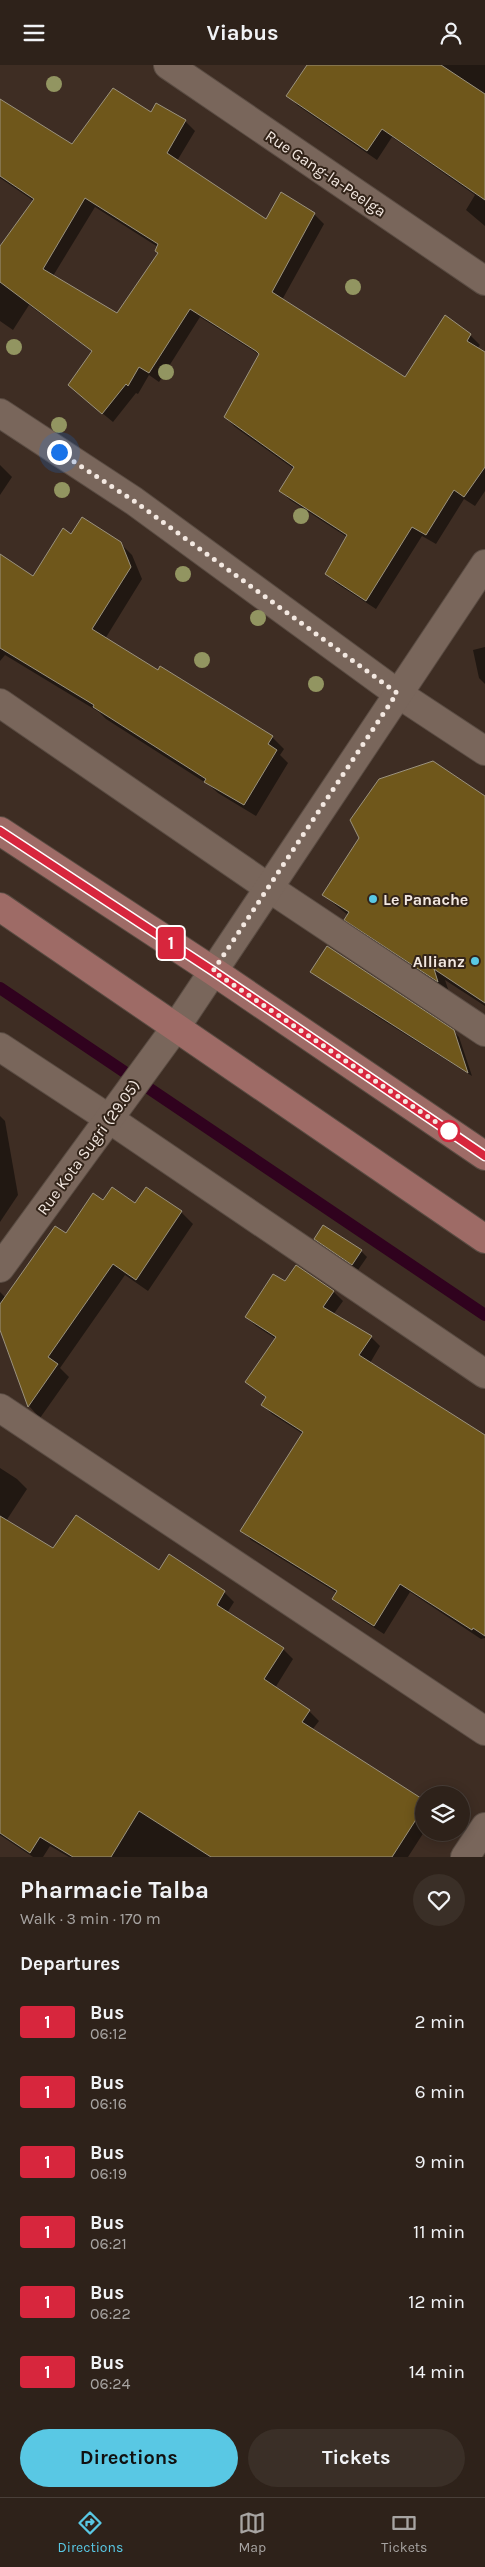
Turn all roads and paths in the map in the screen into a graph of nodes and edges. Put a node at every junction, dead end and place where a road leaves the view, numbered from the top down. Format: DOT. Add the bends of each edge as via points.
graph roads {
  1 [pos="168,65"];
  2 [pos="485,281"];
  3 [pos="0,413"];
  4 [pos="485,564"];
  5 [pos="397,693"];
  6 [pos="0,703"];
  7 [pos="485,751"];
  8 [pos="0,831"];
  9 [pos="269,888"];
  10 [pos="0,907"];
  11 [pos="213,971"];
  12 [pos="176,1027"];
  13 [pos="485,1032"];
  14 [pos="0,1047"];
  15 [pos="108,1118"];
  16 [pos="485,1156"];
  17 [pos="485,1239"];
  18 [pos="0,1268"];
  19 [pos="485,1374"];
  20 [pos="0,1408"];
  21 [pos="485,1731"];
  22 [pos="485,1827"];
  23 [pos="465,1857"];
  1 -- 2 [label="street, Rue Gang-la-Peelga"];
  3 -- 5 [label="street" via="134,501"];
  4 -- 5 [label="street, Rue Kota Sugri (29.05)"];
  5 -- 7 [label="street"];
  5 -- 9 [label="street, Rue Kota Sugri (29.05)"];
  6 -- 9 [label="street"];
  8 -- 11 [label="main road"];
  9 -- 11 [label="street, Rue Kota Sugri (29.05)"];
  9 -- 13 [label="street"];
  10 -- 12 [label="main road"];
  11 -- 12 [label="street, Rue Kota Sugri (29.05)"];
  11 -- 16 [label="main road"];
  12 -- 15 [label="street, Rue Kota Sugri (29.05)"];
  12 -- 17 [label="main road"];
  14 -- 15 [label="street"];
  15 -- 18 [label="street, Rue Kota Sugri (29.05)"];
  15 -- 19 [label="street"];
  20 -- 21 [label="street"];
  22 -- 23 [label="street"];
}
